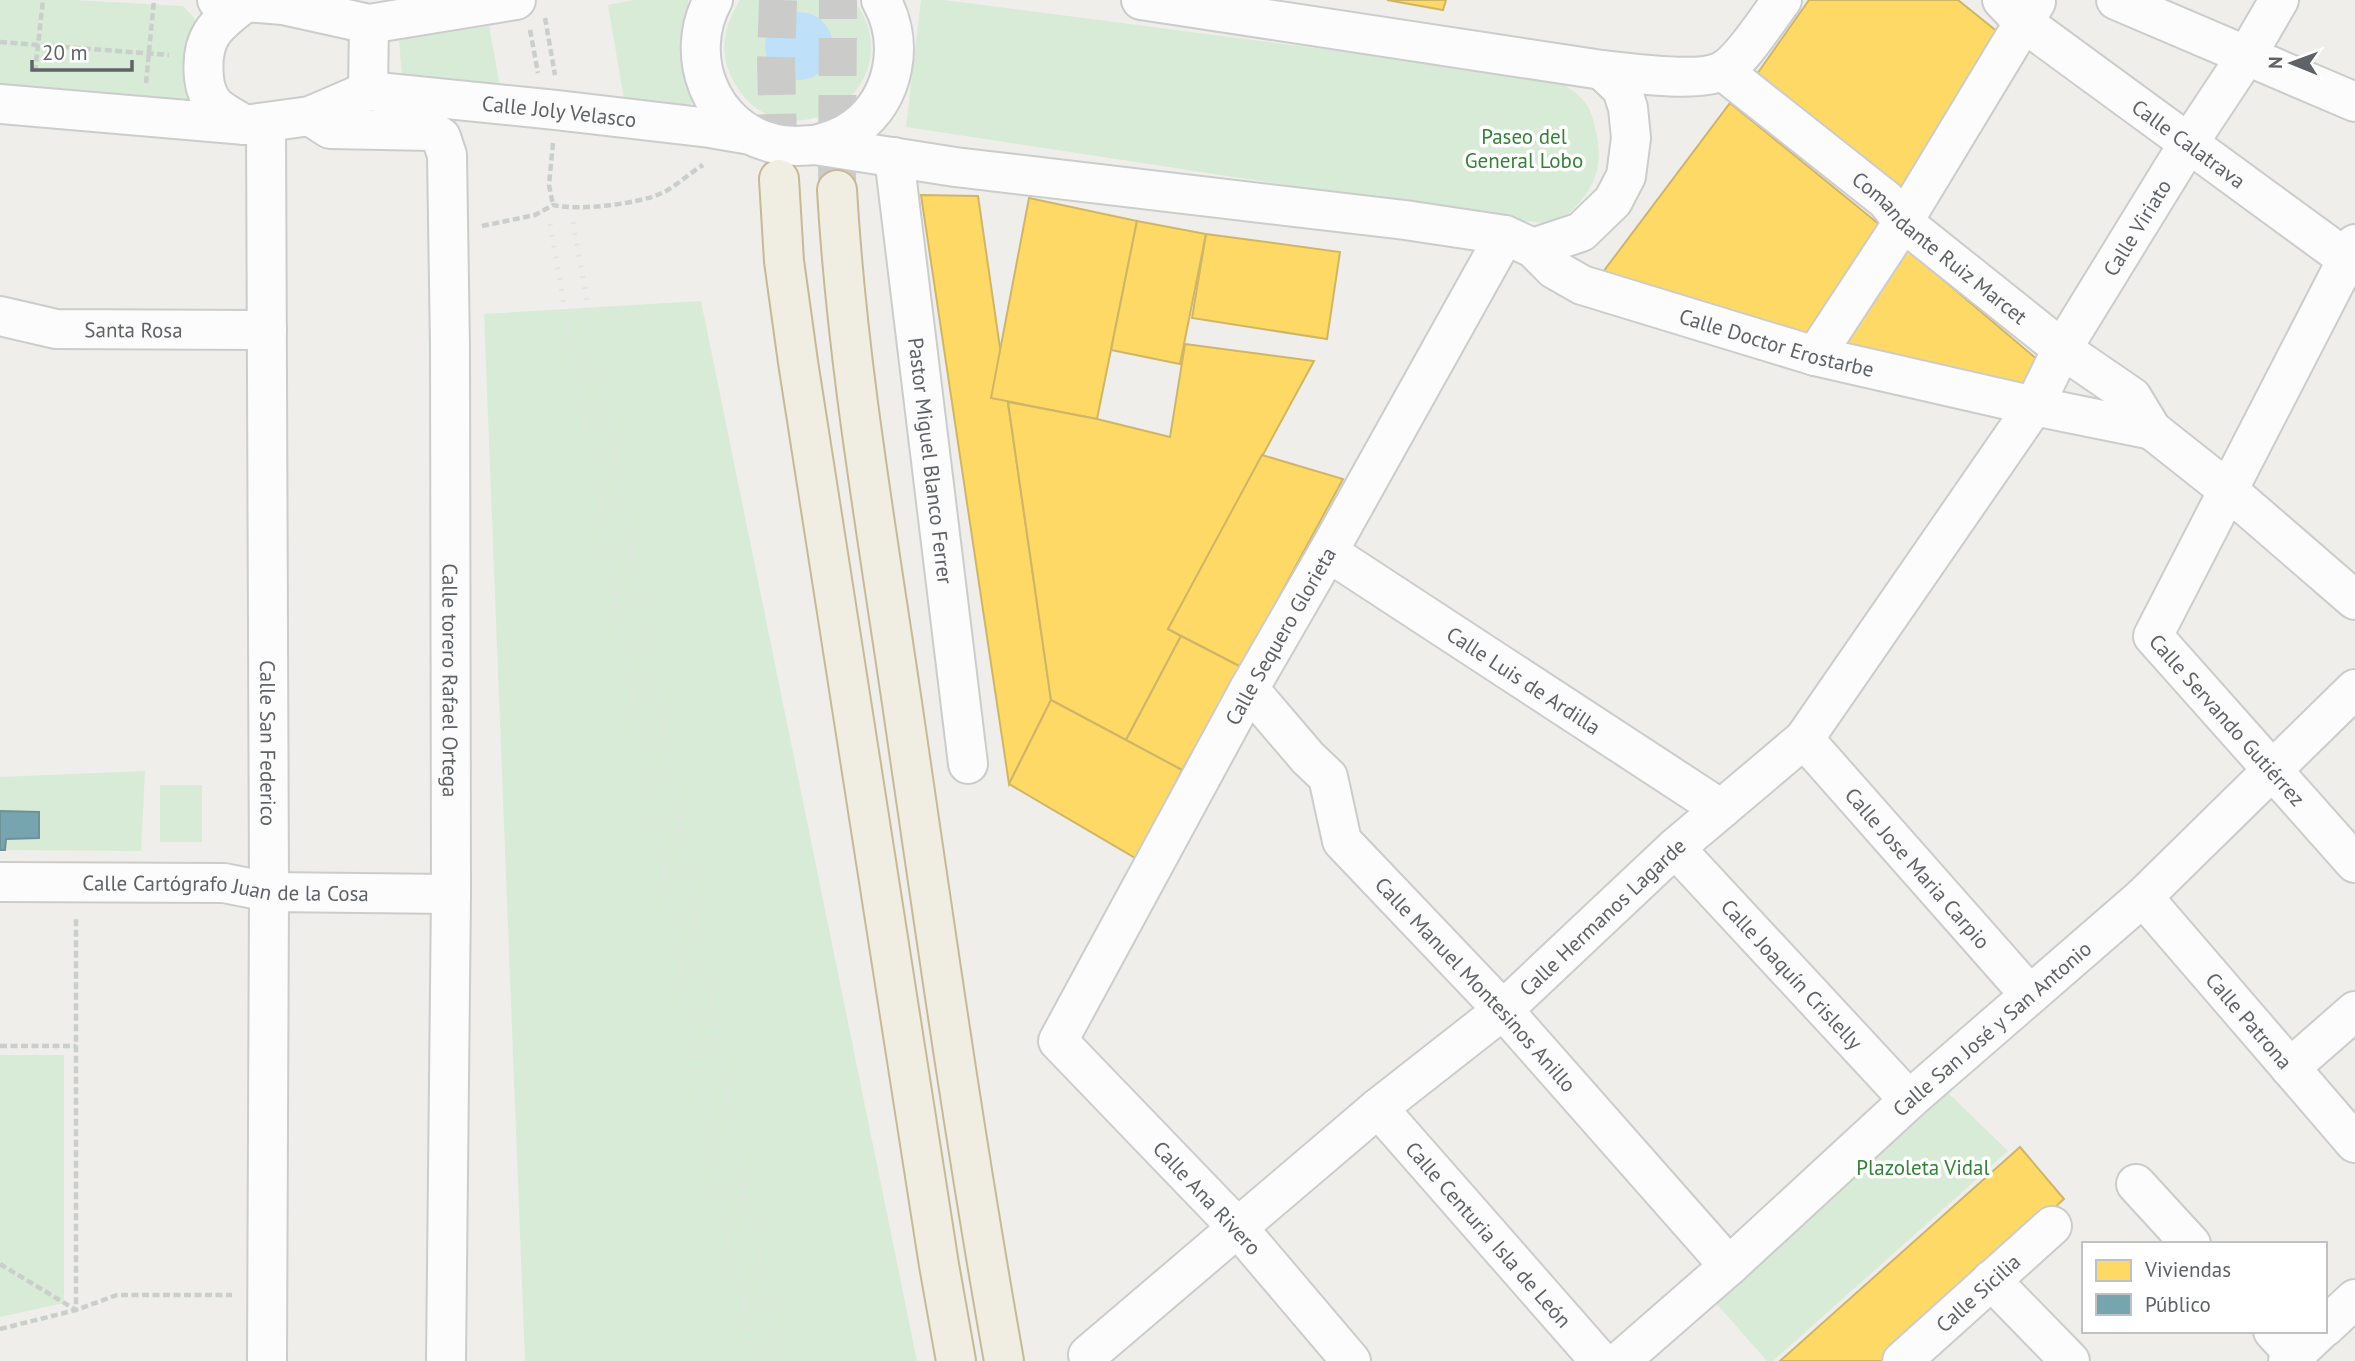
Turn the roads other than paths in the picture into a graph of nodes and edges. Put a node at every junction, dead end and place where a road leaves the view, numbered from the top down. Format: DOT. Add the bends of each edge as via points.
graph roads {
  1 [pos="881,0"];
  2 [pos="1141,0"];
  3 [pos="1782,0"];
  4 [pos="2116,0"];
  5 [pos="2279,0"];
  6 [pos="231,1"];
  7 [pos="709,4"];
  8 [pos="2021,7"];
  9 [pos="523,13"];
  10 [pos="381,15"];
  11 [pos="2247,55"];
  12 [pos="1602,70"];
  13 [pos="1723,71"];
  14 [pos="368,92"];
  15 [pos="2355,102"];
  16 [pos="15,106"];
  17 [pos="310,116"];
  18 [pos="255,124"];
  19 [pos="751,135"];
  20 [pos="2188,144"];
  21 [pos="815,145"];
  22 [pos="894,157"];
  23 [pos="779,179"];
  24 [pos="837,190"];
  25 [pos="1903,222"];
  26 [pos="1519,241"];
  27 [pos="2352,256"];
  28 [pos="0,316"];
  29 [pos="267,330"];
  30 [pos="2062,349"];
  31 [pos="1815,356"];
  32 [pos="2034,406"];
  33 [pos="2152,430"];
  34 [pos="2229,491"];
  35 [pos="1328,552"];
  36 [pos="2355,600"];
  37 [pos="1249,689"];
  38 [pos="2355,689"];
  39 [pos="1804,739"];
  40 [pos="968,764"];
  41 [pos="2273,771"];
  42 [pos="1721,809"];
  43 [pos="1675,848"];
  44 [pos="2355,863"];
  45 [pos="0,883"];
  46 [pos="270,892"];
  47 [pos="451,894"];
  48 [pos="2144,897"];
  49 [pos="2030,995"];
  50 [pos="1503,1010"];
  51 [pos="2355,1011"];
  52 [pos="1058,1041"];
  53 [pos="2290,1068"];
  54 [pos="1909,1100"];
  55 [pos="1378,1108"];
  56 [pos="2355,1143"];
  57 [pos="2136,1184"];
  58 [pos="2052,1226"];
  59 [pos="1238,1228"];
  60 [pos="2189,1242"];
  61 [pos="1729,1266"];
  62 [pos="1991,1280"];
  63 [pos="2355,1299"];
  64 [pos="2327,1325"];
  65 [pos="1105,1352"];
  66 [pos="267,1361"];
  67 [pos="446,1361"];
  68 [pos="956,1361"];
  69 [pos="1004,1361"];
  70 [pos="1351,1361"];
  71 [pos="1616,1361"];
  72 [pos="1902,1361"];
  73 [pos="2070,1361"];
  1 -- 21 [label="street" via="893,31 895,53 883,95 855,128"];
  2 -- 12 [label="street"];
  3 -- 13 [label="street"];
  4 -- 11 [label="street"];
  5 -- 11 [label="street, Calle Viriato"];
  6 -- 10 [label="street"];
  6 -- 18 [label="street" via="206,40 205,89 215,106"];
  7 -- 19 [label="street" via="699,44 707,87 718,106"];
  8 -- 20 [label="street, Calle Calatrava"];
  8 -- 25 [label="street"];
  9 -- 10 [label="street"];
  10 -- 14 [label="street"];
  11 -- 15 [label="street"];
  11 -- 20 [label="street, Calle Viriato"];
  12 -- 13 [label="street" via="1661,77"];
  12 -- 26 [label="street" via="1622,89 1628,108 1631,138 1626,176 1613,201 1581,232"];
  13 -- 25 [label="street, Comandante Ruiz Marcet" via="1886,200"];
  14 -- 17 [label="street"];
  14 -- 19 [label="street, Calle Joly Velasco"];
  16 -- 18 [label="street"];
  17 -- 18 [label="street"];
  17 -- 47 [label="street, Calle torero Rafael Ortega" via="330,130 432,131 441,137 447,155"];
  18 -- 29 [label="street, Calle San Federico"];
  19 -- 21 [label="street" via="792,147"];
  20 -- 27 [label="street, Calle Calatrava"];
  20 -- 30 [label="street, Calle Viriato"];
  21 -- 22 [label="street"];
  22 -- 26 [label="street" via="1405,220"];
  22 -- 40 [label="street, Pastor Miguel Blanco Ferrer"];
  23 -- 68 [label="highway" via="797,362"];
  24 -- 69 [label="highway" via="853,364"];
  25 -- 30 [label="street, Comandante Ruiz Marcet"];
  25 -- 31 [label="street"];
  26 -- 31 [label="street, Calle Doctor Erostarbe" via="1582,285"];
  26 -- 35 [label="street, Calle Sequero Glorieta"];
  27 -- 34 [label="street"];
  28 -- 29 [label="street, Santa Rosa" via="56,329"];
  29 -- 46 [label="street, Calle San Federico"];
  30 -- 32 [label="street, Calle Viriato"];
  30 -- 33 [label="street, Comandante Ruiz Marcet" via="2132,397"];
  31 -- 32 [label="street, Calle Doctor Erostarbe"];
  32 -- 33 [label="street, Calle Doctor Erostarbe"];
  32 -- 39 [label="street, Calle Hermanos Lagarde"];
  33 -- 34 [label="street"];
  34 -- 36 [label="street"];
  34 -- 41 [label="street, Calle Servando Gutiérrez" via="2152,636"];
  35 -- 37 [label="street, Calle Sequero Glorieta"];
  35 -- 42 [label="street, Calle Luis de Ardilla"];
  37 -- 50 [label="street, Calle Manuel Montesinos Anillo" via="1328,777 1342,841"];
  37 -- 52 [label="street, Calle Sequero Glorieta"];
  38 -- 41 [label="street, Calle San José y San Antonio"];
  39 -- 42 [label="street, Calle Hermanos Lagarde"];
  39 -- 49 [label="street, Calle Jose Maria Carpio"];
  41 -- 44 [label="street, Calle Servando Gutiérrez"];
  41 -- 48 [label="street, Calle San José y San Antonio"];
  42 -- 43 [label="street, Calle Hermanos Lagarde"];
  43 -- 50 [label="street, Calle Hermanos Lagarde"];
  43 -- 54 [label="street, Calle Joaquín Crislelly"];
  45 -- 46 [label="street, Calle Cartógrafo Juan de la Cosa" via="224,883"];
  46 -- 47 [label="street, Calle Cartógrafo Juan de la Cosa"];
  46 -- 66 [label="street, Calle San Federico"];
  47 -- 67 [label="street, Calle torero Rafael Ortega"];
  48 -- 49 [label="street, Calle San José y San Antonio"];
  48 -- 53 [label="street, Calle Patrona"];
  49 -- 54 [label="street, Calle San José y San Antonio"];
  50 -- 55 [label="street, Calle Hermanos Lagarde"];
  50 -- 61 [label="street, Calle Manuel Montesinos Anillo"];
  51 -- 53 [label="street"];
  52 -- 59 [label="street, Calle Ana Rivero"];
  53 -- 56 [label="street, Calle Patrona"];
  54 -- 61 [label="street, Calle San José y San Antonio"];
  55 -- 59 [label="street, Calle Hermanos Lagarde"];
  55 -- 71 [label="street, Calle Centuria Isla de León"];
  57 -- 60 [label="street"];
  58 -- 62 [label="street, Calle Sicilia"];
  59 -- 65 [label="street, Calle Hermanos Lagarde"];
  59 -- 70 [label="street, Calle Ana Rivero"];
  61 -- 71 [label="street, Calle San José y San Antonio"];
  62 -- 72 [label="street, Calle Sicilia"];
  62 -- 73 [label="street"];
  63 -- 64 [label="street"];
}
